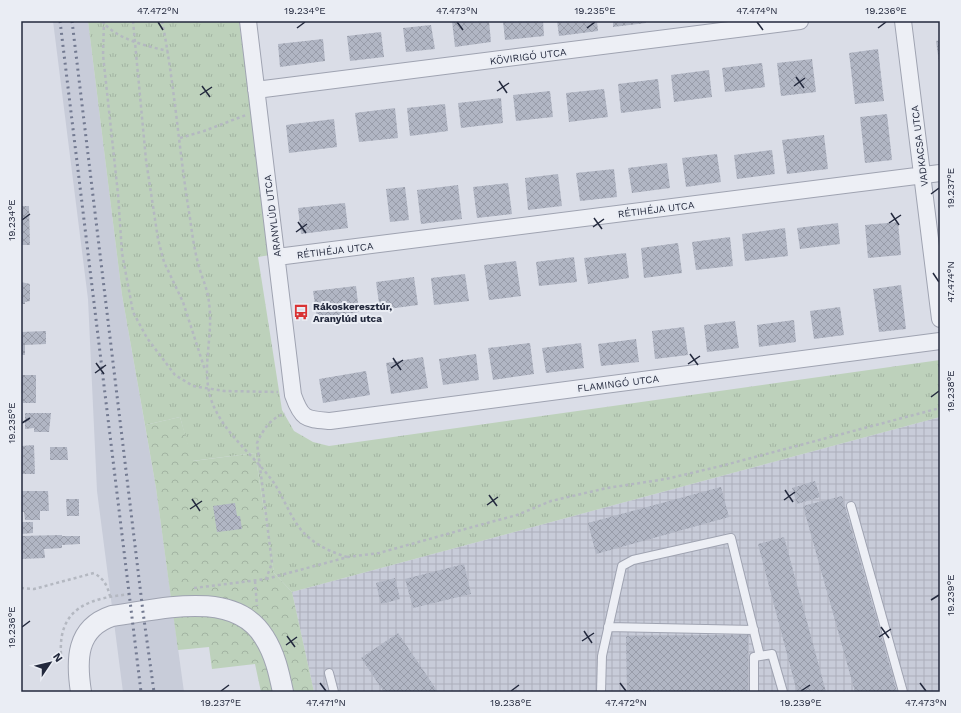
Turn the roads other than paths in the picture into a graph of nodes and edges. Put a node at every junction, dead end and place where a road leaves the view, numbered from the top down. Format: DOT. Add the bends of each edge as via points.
graph roads {
  1 [pos="248,21"];
  2 [pos="800,21"];
  3 [pos="904,21"];
  4 [pos="256,90"];
  5 [pos="940,172"];
  6 [pos="922,175"];
  7 [pos="277,257"];
  8 [pos="940,319"];
  9 [pos="940,341"];
  10 [pos="299,411"];
  11 [pos="851,506"];
  12 [pos="608,627"];
  13 [pos="754,630"];
  14 [pos="760,656"];
  15 [pos="329,673"];
  16 [pos="81,692"];
  17 [pos="283,692"];
  18 [pos="334,692"];
  19 [pos="601,692"];
  20 [pos="754,692"];
  21 [pos="783,692"];
  22 [pos="903,692"];
  1 -- 4 [label="street, ARANYLÚD UTCA"];
  2 -- 4 [label="street, KÖVIRIGÓ UTCA"];
  3 -- 6 [label="street, VADKACSA UTCA"];
  4 -- 7 [label="street, ARANYLÚD UTCA"];
  5 -- 6 [label="street, RÉTIHÉJA UTCA"];
  6 -- 7 [label="street, RÉTIHÉJA UTCA"];
  6 -- 8 [label="street, VADKACSA UTCA"];
  7 -- 10 [label="street, ARANYLÚD UTCA" via="292,391"];
  9 -- 10 [label="street, FLAMINGÓ UTCA" via="330,421 309,419"];
  11 -- 22 [label="lane"];
  12 -- 13 [label="lane"];
  12 -- 13 [label="lane" via="620,571 628,562 731,538"];
  12 -- 19 [label="lane" via="602,656"];
  13 -- 14 [label="lane"];
  14 -- 20 [label="lane" via="754,657"];
  14 -- 21 [label="lane" via="772,654"];
  15 -- 18 [label="lane"];
  16 -- 17 [label="street" via="78,665 81,644 91,629 101,621 112,616 204,605 227,610 253,624 260,631 278,667"];
}
